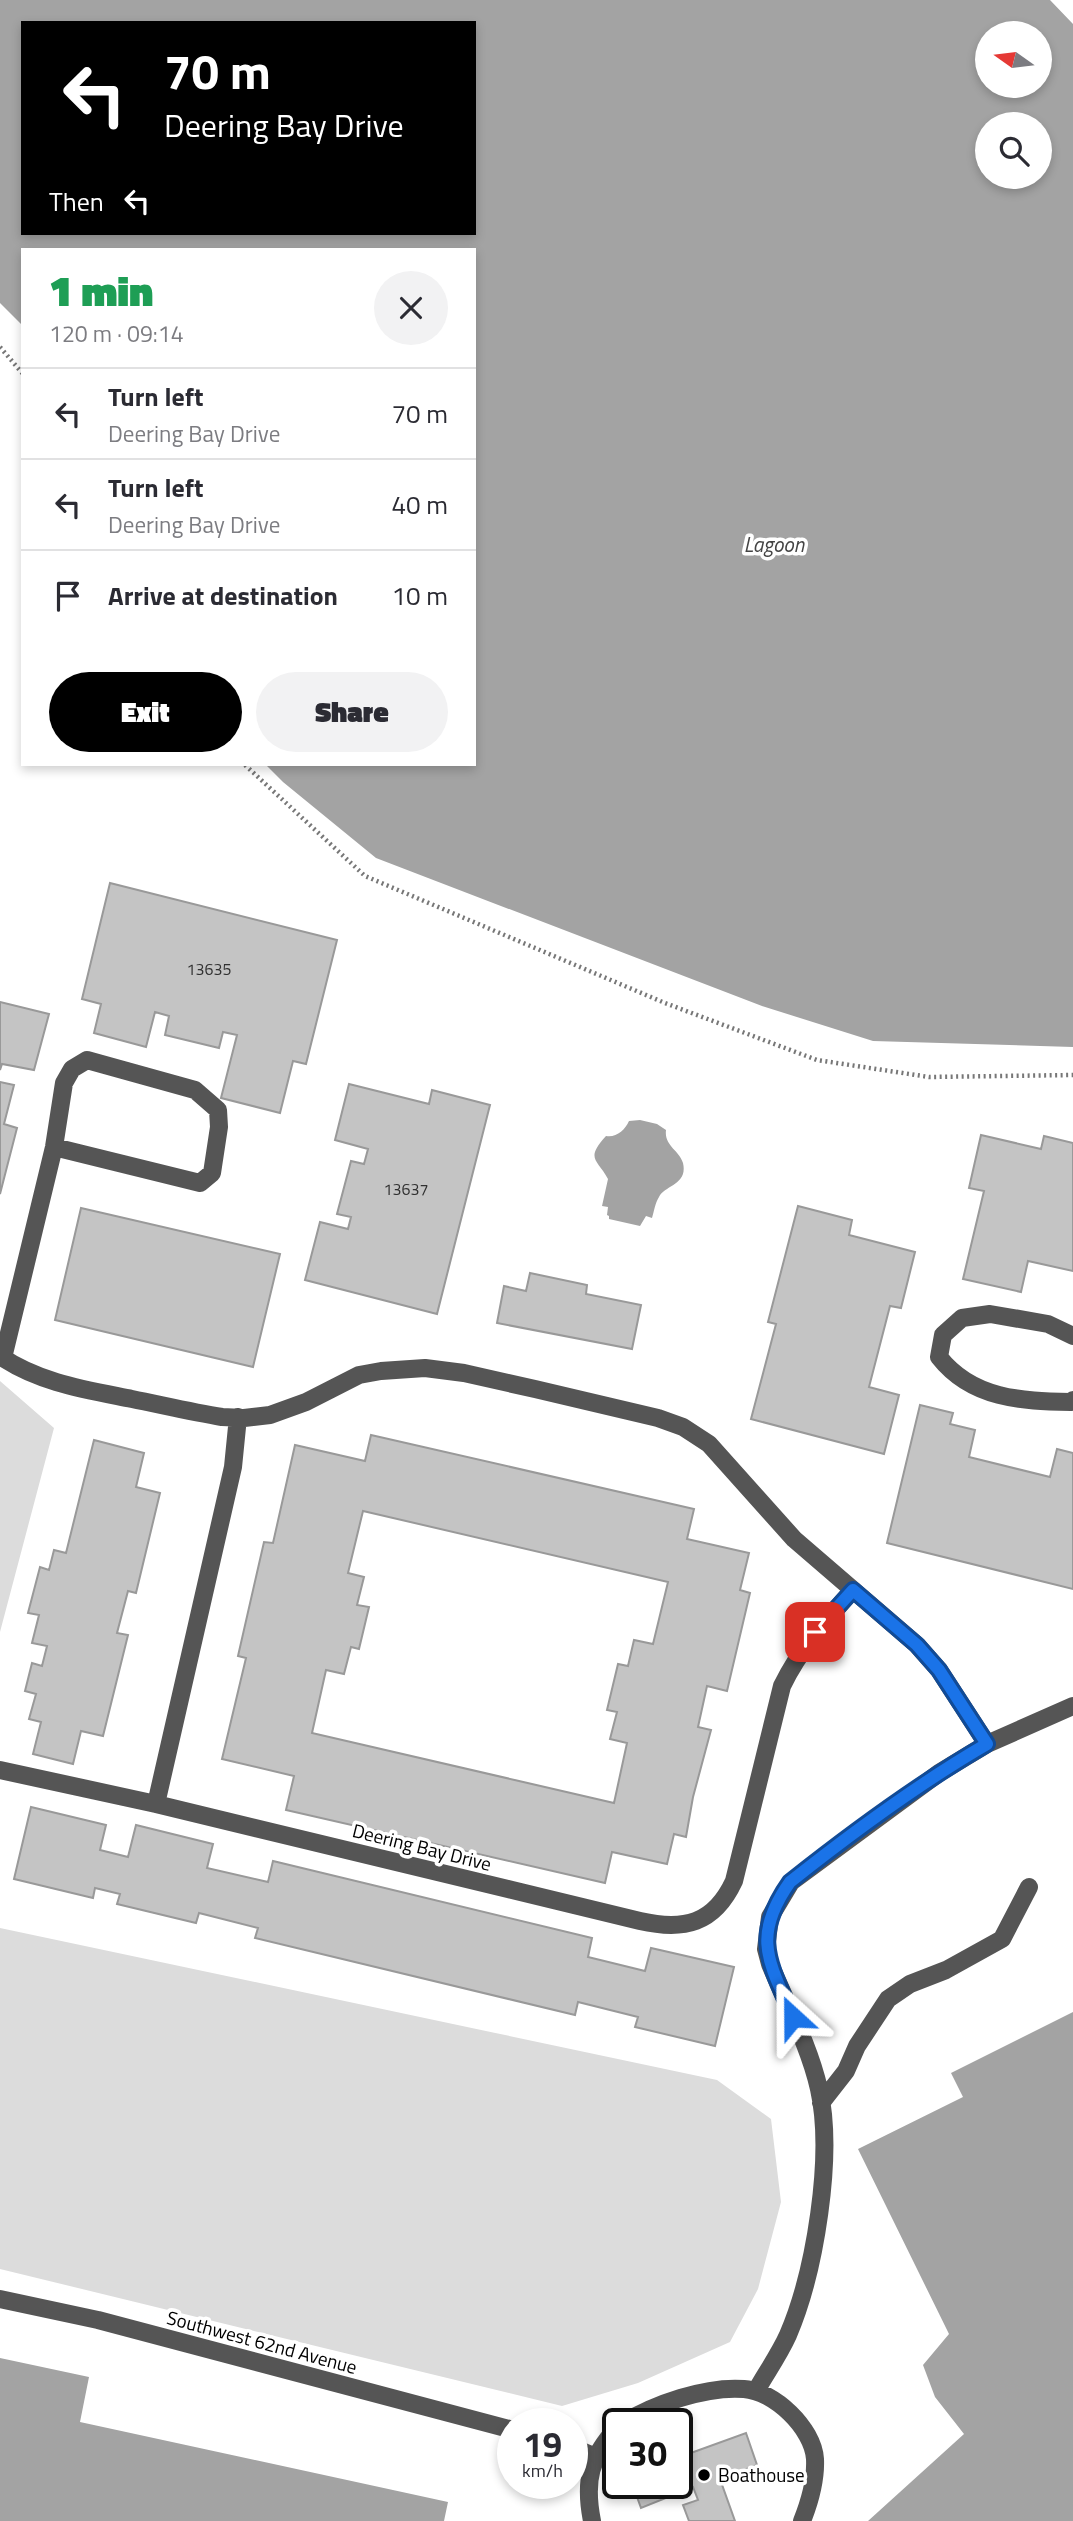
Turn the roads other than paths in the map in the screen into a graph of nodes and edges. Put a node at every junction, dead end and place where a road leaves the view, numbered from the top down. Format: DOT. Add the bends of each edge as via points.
graph roads {
  1 [pos="54,1147"];
  2 [pos="1073,1336"];
  3 [pos="1,1357"];
  4 [pos="1073,1400"];
  5 [pos="238,1417"];
  6 [pos="853,1590"];
  7 [pos="1073,1706"];
  8 [pos="987,1744"];
  9 [pos="0,1770"];
  10 [pos="156,1804"];
  11 [pos="1029,1887"];
  12 [pos="821,2103"];
  13 [pos="0,2299"];
  14 [pos="756,2391"];
  15 [pos="654,2408"];
  16 [pos="497,2426"];
  17 [pos="602,2444"];
  18 [pos="588,2454"];
  19 [pos="596,2457"];
  20 [pos="592,2521"];
  21 [pos="803,2521"];
  1 -- 1 [label="street" via="64,1083 72,1069 87,1060 195,1090 218,1111 212,1173 200,1183"];
  1 -- 3 [label="street"];
  2 -- 4 [label="street" via="1048,1324 990,1314 962,1318 943,1335 939,1357 952,1374 982,1391 1034,1402"];
  3 -- 5 [label="street" via="44,1378 80,1388"];
  5 -- 6 [label="street" via="270,1415 359,1375 425,1368 658,1418 709,1444 794,1539"];
  5 -- 10 [label="street" via="233,1467"];
  6 -- 8 [label="street" via="939,1670"];
  6 -- 10 [label="street, Deering Bay Drive" via="815,1632 782,1686 734,1881 723,1902 691,1924 640,1921"];
  7 -- 8 [label="street"];
  8 -- 12 [label="street" via="939,1773 790,1882 769,1917 766,1949 770,1964 808,2053"];
  9 -- 10 [label="street, Deering Bay Drive"];
  11 -- 12 [label="street" via="1002,1939 888,1999 846,2071"];
  12 -- 14 [label="street" via="825,2126 810,2257 787,2336"];
  13 -- 16 [label="street, Southwest 62nd Avenue" via="98,2320"];
  14 -- 15 [label="street" via="703,2392"];
  14 -- 21 [label="street" via="772,2398 800,2423 815,2455 814,2483"];
  17 -- 19 [label="street"];
  18 -- 19 [label="street"];
  19 -- 20 [label="street" via="589,2473"];
}
